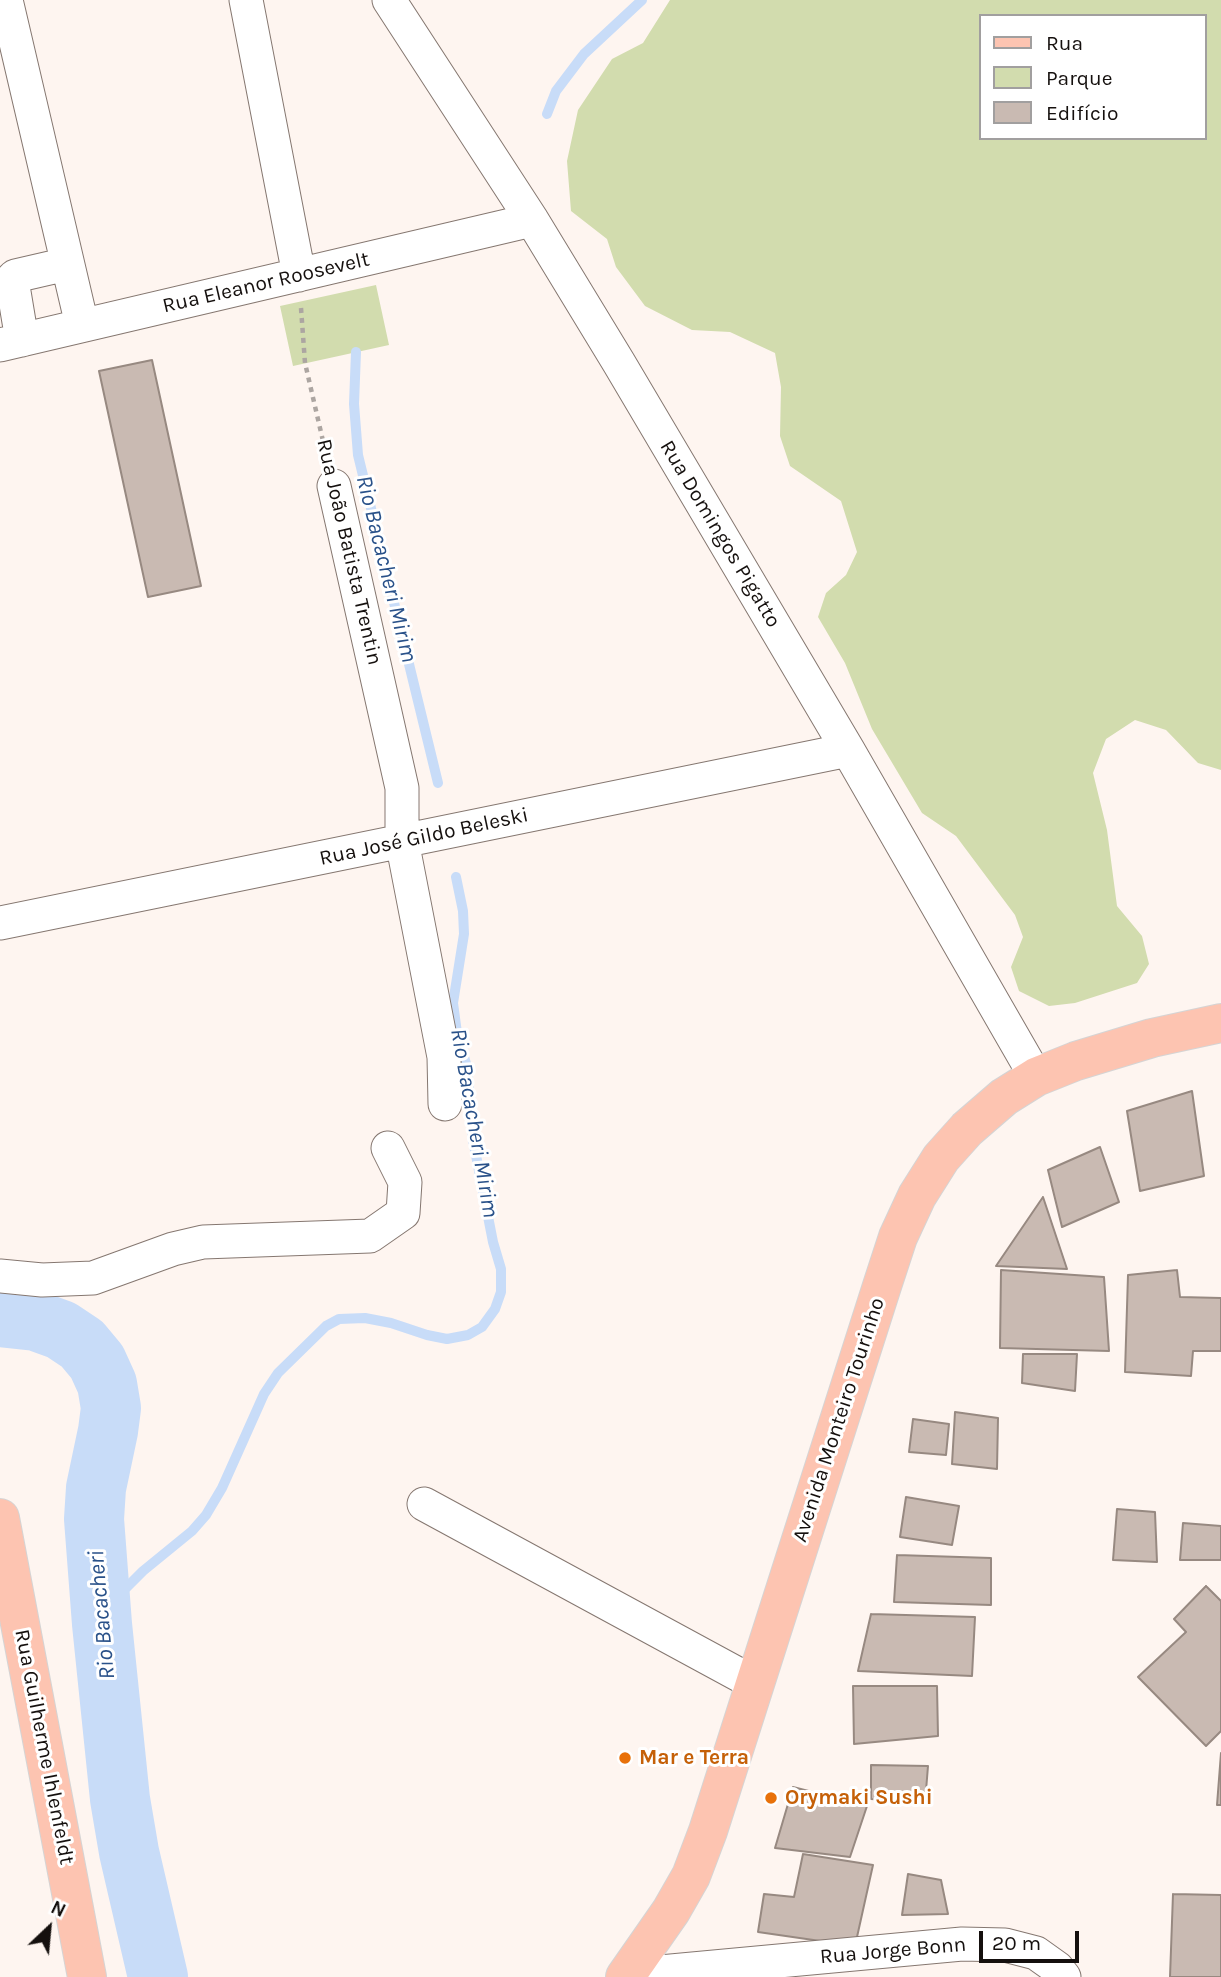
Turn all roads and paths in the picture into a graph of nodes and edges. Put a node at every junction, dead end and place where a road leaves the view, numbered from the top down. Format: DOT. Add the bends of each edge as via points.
graph roads {
  1 [pos="6,0"];
  2 [pos="246,0"];
  3 [pos="389,0"];
  4 [pos="532,220"];
  5 [pos="68,264"];
  6 [pos="299,275"];
  7 [pos="82,326"];
  8 [pos="11,342"];
  9 [pos="334,486"];
  10 [pos="848,750"];
  11 [pos="402,841"];
  12 [pos="0,923"];
  13 [pos="1221,1023"];
  14 [pos="1036,1077"];
  15 [pos="445,1104"];
  16 [pos="388,1148"];
  17 [pos="0,1276"];
  18 [pos="424,1504"];
  19 [pos="1,1530"];
  20 [pos="756,1684"];
  21 [pos="627,1976"];
  22 [pos="88,1977"];
  23 [pos="1064,1977"];
  1 -- 5 [label="street"];
  2 -- 6 [label="street"];
  3 -- 4 [label="street, Rua Domingos Pigatto"];
  4 -- 6 [label="street, Rua Eleanor Roosevelt"];
  4 -- 10 [label="street, Rua Domingos Pigatto"];
  5 -- 7 [label="street"];
  5 -- 8 [label="street" via="15,276 11,281"];
  6 -- 7 [label="street, Rua Eleanor Roosevelt"];
  6 -- 9 [label="path, Rua João Batista Trentin" via="305,363"];
  7 -- 8 [label="street, Rua Eleanor Roosevelt"];
  9 -- 11 [label="street, Rua João Batista Trentin" via="402,789"];
  10 -- 11 [label="street, Rua José Gildo Beleski"];
  10 -- 14 [label="street, Rua Domingos Pigatto"];
  11 -- 12 [label="street, Rua José Gildo Beleski"];
  11 -- 15 [label="street, Rua João Batista Trentin" via="444,1057"];
  13 -- 14 [label="main road, Avenida Monteiro Tourinho" via="1152,1038"];
  14 -- 20 [label="main road, Avenida Monteiro Tourinho" via="967,1129 917,1196 882,1286"];
  16 -- 17 [label="street" via="405,1182 403,1213 370,1236 203,1242 93,1278"];
  18 -- 20 [label="street"];
  19 -- 22 [label="main road, Rua Guilherme Ihlenfeldt"];
  20 -- 21 [label="main road, Avenida Monteiro Tourinho" via="691,1876"];
  21 -- 23 [label="street, Rua Jorge Bonn" via="962,1944 1004,1945 1036,1953"];
}
